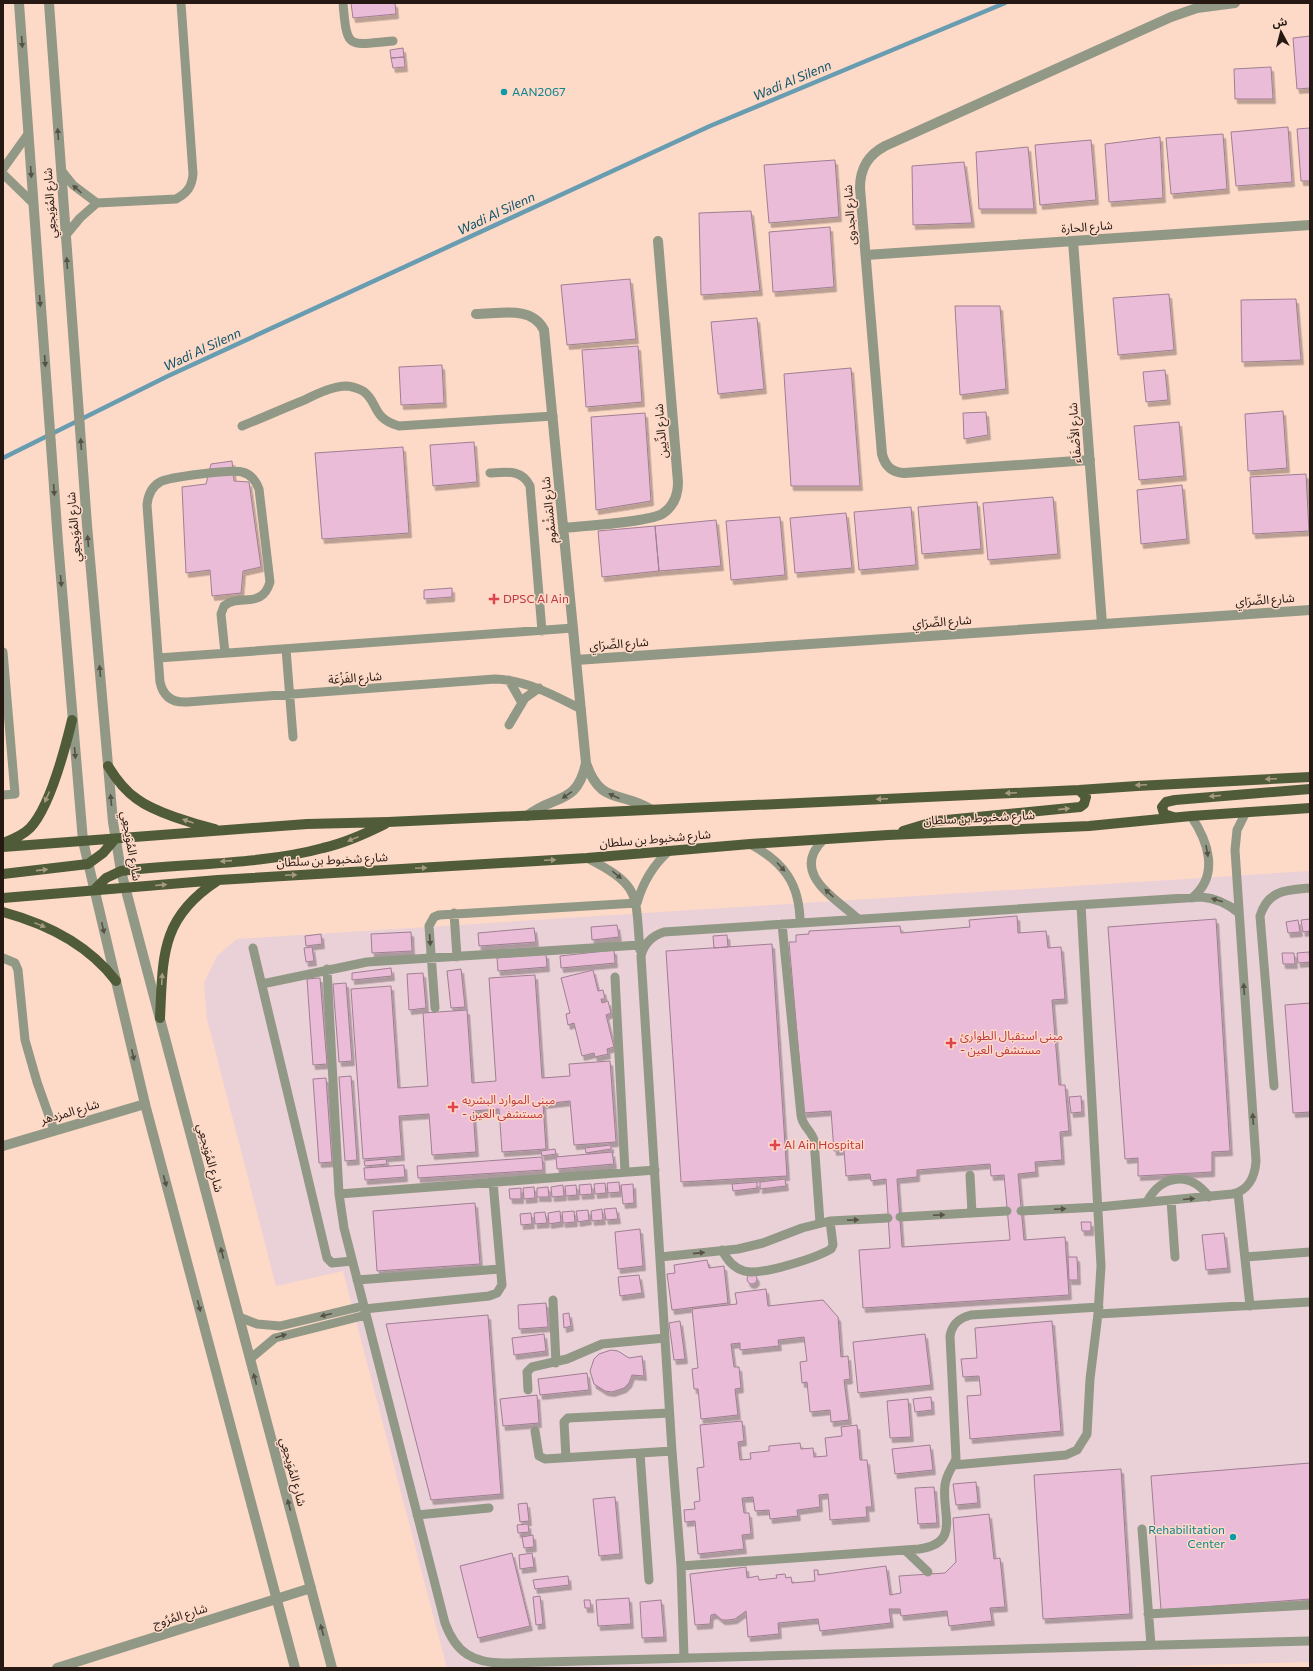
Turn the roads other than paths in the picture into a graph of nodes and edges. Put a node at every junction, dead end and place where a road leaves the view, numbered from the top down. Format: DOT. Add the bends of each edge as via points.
graph roads {
  1 [pos="19,3"];
  2 [pos="49,3"];
  3 [pos="181,3"];
  4 [pos="343,3"];
  5 [pos="1235,3"];
  6 [pos="393,41"];
  7 [pos="28,134"];
  8 [pos="3,168"];
  9 [pos="61,170"];
  10 [pos="33,203"];
  11 [pos="97,203"];
  12 [pos="1310,225"];
  13 [pos="65,236"];
  14 [pos="658,241"];
  15 [pos="1073,241"];
  16 [pos="866,255"];
  17 [pos="476,314"];
  18 [pos="553,416"];
  19 [pos="242,426"];
  20 [pos="1090,460"];
  21 [pos="490,473"];
  22 [pos="563,528"];
  23 [pos="1310,610"];
  24 [pos="1102,624"];
  25 [pos="573,628"];
  26 [pos="542,631"];
  27 [pos="286,649"];
  28 [pos="3,652"];
  29 [pos="225,653"];
  30 [pos="158,658"];
  31 [pos="576,660"];
  32 [pos="509,680"];
  33 [pos="539,688"];
  34 [pos="290,695"];
  35 [pos="522,703"];
  36 [pos="581,709"];
  37 [pos="72,720"];
  38 [pos="509,725"];
  39 [pos="7,731"];
  40 [pos="293,737"];
  41 [pos="586,763"];
  42 [pos="108,766"];
  43 [pos="1310,777"];
  44 [pos="1310,789"];
  45 [pos="1079,790"];
  46 [pos="3,795"];
  47 [pos="1310,808"];
  48 [pos="650,810"];
  49 [pos="1246,812"];
  50 [pos="527,816"];
  51 [pos="1191,816"];
  52 [pos="1173,818"];
  53 [pos="388,822"];
  54 [pos="225,831"];
  55 [pos="888,835"];
  56 [pos="115,839"];
  57 [pos="823,840"];
  58 [pos="83,841"];
  59 [pos="3,843"];
  60 [pos="750,844"];
  61 [pos="3,847"];
  62 [pos="669,852"];
  63 [pos="587,858"];
  64 [pos="88,864"];
  65 [pos="121,871"];
  66 [pos="3,874"];
  67 [pos="218,880"];
  68 [pos="125,888"];
  69 [pos="1310,888"];
  70 [pos="94,890"];
  71 [pos="3,898"];
  72 [pos="1192,898"];
  73 [pos="637,903"];
  74 [pos="1081,905"];
  75 [pos="3,912"];
  76 [pos="454,913"];
  77 [pos="1239,913"];
  78 [pos="858,919"];
  79 [pos="800,923"];
  80 [pos="782,924"];
  81 [pos="640,945"];
  82 [pos="253,948"];
  83 [pos="457,956"];
  84 [pos="641,956"];
  85 [pos="3,958"];
  86 [pos="431,958"];
  87 [pos="327,969"];
  88 [pos="615,977"];
  89 [pos="116,981"];
  90 [pos="262,984"];
  91 [pos="435,1008"];
  92 [pos="160,1018"];
  93 [pos="1274,1086"];
  94 [pos="145,1104"];
  95 [pos="54,1130"];
  96 [pos="3,1146"];
  97 [pos="655,1170"];
  98 [pos="625,1172"];
  99 [pos="970,1175"];
  100 [pos="492,1182"];
  101 [pos="1238,1193"];
  102 [pos="339,1194"];
  103 [pos="1209,1197"];
  104 [pos="1171,1200"];
  105 [pos="1147,1202"];
  106 [pos="1099,1207"];
  107 [pos="1021,1211"];
  108 [pos="1007,1212"];
  109 [pos="972,1214"];
  110 [pos="900,1217"];
  111 [pos="888,1218"];
  112 [pos="830,1221"];
  113 [pos="820,1223"];
  114 [pos="722,1250"];
  115 [pos="1310,1252"];
  116 [pos="1175,1256"];
  117 [pos="660,1257"];
  118 [pos="1245,1257"];
  119 [pos="352,1261"];
  120 [pos="500,1269"];
  121 [pos="357,1280"];
  122 [pos="553,1300"];
  123 [pos="1310,1302"];
  124 [pos="1250,1306"];
  125 [pos="365,1310"];
  126 [pos="1099,1311"];
  127 [pos="239,1317"];
  128 [pos="665,1338"];
  129 [pos="250,1358"];
  130 [pos="556,1362"];
  131 [pos="528,1390"];
  132 [pos="669,1413"];
  133 [pos="535,1431"];
  134 [pos="672,1451"];
  135 [pos="640,1453"];
  136 [pos="566,1458"];
  137 [pos="954,1465"];
  138 [pos="489,1508"];
  139 [pos="417,1515"];
  140 [pos="1142,1529"];
  141 [pos="905,1550"];
  142 [pos="681,1566"];
  143 [pos="928,1572"];
  144 [pos="649,1580"];
  145 [pos="311,1588"];
  146 [pos="277,1599"];
  147 [pos="1310,1605"];
  148 [pos="1148,1614"];
  149 [pos="1310,1641"];
  150 [pos="1150,1645"];
  151 [pos="684,1657"];
  152 [pos="57,1668"];
  153 [pos="295,1668"];
  154 [pos="332,1668"];
  1 -- 7 [label="street, شارع المُوَيجعِي, one-way"];
  9 -- 2 [label="street, شارع المُوَيجعِي, one-way"];
  3 -- 11 [label="lane" via="193,174 190,188 176,199"];
  4 -- 6 [label="lane" via="346,33 351,41 360,44"];
  5 -- 16 [label="street, شارع الجدوى" via="1198,8 1171,18 878,150 863,166 860,181"];
  7 -- 8 [label="lane"];
  7 -- 10 [label="street, شارع المُوَيجعِي, one-way"];
  8 -- 10 [label="lane"];
  11 -- 9 [label="lane, one-way" via="73,185"];
  9 -- 13 [label="street, شارع المُوَيجعِي"];
  10 -- 37 [label="street, شارع المُوَيجعِي, one-way"];
  11 -- 13 [label="lane"];
  12 -- 15 [label="street, شارع الحارة"];
  42 -- 13 [label="street, شارع المُوَيجعِي, one-way"];
  14 -- 22 [label="street, شارع الدِّيين" via="677,495 670,507 654,517"];
  15 -- 16 [label="street, شارع الحارة"];
  15 -- 20 [label="street, شارع الأَصْفَاء"];
  16 -- 20 [label="street, شارع الجدوى" via="882,454 887,466 904,473"];
  17 -- 18 [label="street, شارع المَشْمُوم" via="522,313 536,318 541,323 545,337"];
  18 -- 19 [label="lane" via="399,426 384,420 363,391 346,386 328,390"];
  18 -- 22 [label="street, شارع المَشْمُوم"];
  20 -- 24 [label="street, شارع الأَصْفَاء"];
  21 -- 26 [label="lane" via="520,474 530,486"];
  22 -- 25 [label="street, شارع المَشْمُوم"];
  23 -- 24 [label="street, شارع الصِّرَاي"];
  24 -- 31 [label="street, شارع الصِّرَاي"];
  25 -- 26 [label="lane"];
  25 -- 31 [label="street, شارع المَشْمُوم"];
  26 -- 27 [label="lane"];
  27 -- 29 [label="lane"];
  27 -- 34 [label="lane"];
  28 -- 39 [label="lane"];
  29 -- 30 [label="lane"];
  29 -- 30 [label="lane, شارع الفَزْعَة" via="221,614 224,606 231,602 260,597 265,594 270,582 259,489 247,473 235,470 164,479 153,486 148,498"];
  30 -- 34 [label="lane, شارع الفَزْعَة" via="161,688 174,701"];
  31 -- 36 [label="street, شارع المَشْمُوم"];
  32 -- 33 [label="lane, شارع الفَزْعَة"];
  32 -- 34 [label="lane, شارع الفَزْعَة"];
  32 -- 35 [label="lane"];
  33 -- 35 [label="lane"];
  33 -- 36 [label="lane, شارع الفَزْعَة"];
  34 -- 40 [label="lane"];
  35 -- 38 [label="lane"];
  36 -- 41 [label="street, شارع المَشْمُوم"];
  37 -- 58 [label="street, شارع المُوَيجعِي, one-way"];
  37 -- 59 [label="main road, one-way" via="56,778 37,820 22,835"];
  39 -- 46 [label="lane" via="16,794"];
  48 -- 41 [label="street, شارع المَشْمُوم, one-way" via="638,803 606,793 594,781"];
  41 -- 50 [label="street, شارع المَشْمُوم, one-way" via="580,781 567,796 544,805"];
  54 -- 42 [label="main road, one-way" via="186,821 138,800 121,785"];
  56 -- 42 [label="street, شارع المُوَيجعِي, one-way"];
  43 -- 45 [label="main road, شارع شخبوط بن سلطان, one-way"];
  44 -- 52 [label="main road, one-way" via="1166,802 1162,807 1164,814"];
  45 -- 48 [label="main road, شارع شخبوط بن سلطان, one-way"];
  55 -- 45 [label="main road, one-way" via="936,821 1080,806 1084,804 1086,797"];
  47 -- 49 [label="main road, شارع شخبوط بن سلطان"];
  48 -- 50 [label="main road, شارع شخبوط بن سلطان"];
  49 -- 51 [label="main road, شارع شخبوط بن سلطان"];
  49 -- 77 [label="lane" via="1235,840"];
  50 -- 53 [label="main road, شارع شخبوط بن سلطان"];
  51 -- 52 [label="main road, شارع شخبوط بن سلطان"];
  51 -- 72 [label="lane, one-way" via="1204,839 1209,869 1205,884"];
  52 -- 55 [label="main road, شارع شخبوط بن سلطان" via="1089,826"];
  53 -- 54 [label="main road, شارع شخبوط بن سلطان" via="307,824"];
  53 -- 65 [label="main road, one-way" via="346,842 300,854"];
  54 -- 56 [label="main road, شارع شخبوط بن سلطان"];
  55 -- 57 [label="main road, شارع شخبوط بن سلطان"];
  56 -- 58 [label="main road, شارع شخبوط بن سلطان"];
  56 -- 64 [label="main road" via="103,853"];
  56 -- 65 [label="street, شارع المُوَيجعِي"];
  57 -- 60 [label="main road, شارع شخبوط بن سلطان"];
  78 -- 57 [label="lane, one-way" via="812,874 812,854"];
  58 -- 61 [label="main road, شارع شخبوط بن سلطان"];
  58 -- 64 [label="street, شارع المُوَيجعِي"];
  60 -- 62 [label="main road, شارع شخبوط بن سلطان"];
  60 -- 79 [label="lane, one-way" via="772,857 789,876 798,899"];
  62 -- 63 [label="main road, شارع شخبوط بن سلطان"];
  62 -- 73 [label="lane" via="648,874"];
  67 -- 63 [label="main road, شارع شخبوط بن سلطان, one-way"];
  63 -- 73 [label="lane, one-way" via="620,877"];
  66 -- 64 [label="main road, one-way"];
  64 -- 70 [label="street, شارع المُوَيجعِي"];
  65 -- 68 [label="street, شارع المُوَيجعِي"];
  65 -- 70 [label="main road" via="106,878"];
  68 -- 67 [label="main road, شارع شخبوط بن سلطان, one-way"];
  92 -- 67 [label="main road, one-way" via="163,966 169,935 190,902"];
  68 -- 70 [label="main road, شارع شخبوط بن سلطان"];
  68 -- 92 [label="street, شارع المُوَيجعِي"];
  69 -- 93 [label="lane" via="1276,894 1263,907 1260,916"];
  70 -- 71 [label="main road, شارع شخبوط بن سلطان"];
  70 -- 89 [label="street, شارع المُوَيجعِي, one-way"];
  72 -- 74 [label="lane"];
  77 -- 72 [label="lane, one-way" via="1217,900"];
  73 -- 76 [label="lane"];
  73 -- 81 [label="lane"];
  74 -- 78 [label="lane"];
  74 -- 106 [label="lane"];
  75 -- 89 [label="main road, one-way" via="64,936 98,960"];
  76 -- 83 [label="lane"];
  76 -- 86 [label="lane, one-way" via="439,914 431,921"];
  101 -- 77 [label="lane, one-way" via="1250,1182 1256,1161"];
  78 -- 79 [label="lane"];
  79 -- 80 [label="lane"];
  80 -- 84 [label="lane" via="664,932 646,943"];
  80 -- 113 [label="lane" via="801,1115 803,1125 814,1140"];
  81 -- 83 [label="lane"];
  81 -- 84 [label="lane"];
  82 -- 90 [label="lane"];
  83 -- 86 [label="lane"];
  84 -- 97 [label="lane"];
  85 -- 95 [label="lane" via="14,963 18,970 25,1040"];
  86 -- 87 [label="lane" via="367,962"];
  86 -- 91 [label="lane"];
  87 -- 90 [label="lane"];
  87 -- 102 [label="lane"];
  88 -- 98 [label="lane"];
  89 -- 94 [label="street, شارع المُوَيجعِي, one-way"];
  90 -- 119 [label="lane" via="327,1258 332,1263"];
  127 -- 92 [label="street, شارع المُوَيجعِي, one-way"];
  94 -- 95 [label="street, شارع المزدهر"];
  94 -- 146 [label="street, شارع المُوَيجعِي, one-way"];
  95 -- 96 [label="street, شارع المزدهر"];
  97 -- 98 [label="lane"];
  97 -- 117 [label="lane"];
  98 -- 100 [label="lane"];
  99 -- 109 [label="lane"];
  100 -- 102 [label="lane"];
  100 -- 120 [label="lane"];
  101 -- 103 [label="lane"];
  101 -- 118 [label="lane"];
  102 -- 119 [label="lane"];
  104 -- 103 [label="lane, one-way"];
  103 -- 105 [label="lane" via="1197,1184 1189,1180 1176,1180 1163,1183 1156,1188"];
  104 -- 105 [label="lane"];
  104 -- 116 [label="lane"];
  105 -- 106 [label="lane"];
  107 -- 106 [label="lane, one-way"];
  106 -- 126 [label="lane"];
  108 -- 109 [label="lane"];
  110 -- 109 [label="lane, one-way"];
  112 -- 111 [label="lane, one-way"];
  112 -- 113 [label="lane"];
  112 -- 114 [label="lane" via="833,1245 831,1249 783,1266 758,1272 745,1272 732,1265"];
  113 -- 114 [label="lane" via="763,1243"];
  117 -- 114 [label="lane, one-way"];
  115 -- 118 [label="lane"];
  117 -- 128 [label="lane"];
  118 -- 124 [label="lane"];
  119 -- 121 [label="lane"];
  120 -- 121 [label="lane"];
  120 -- 125 [label="lane" via="502,1285 497,1293 489,1296"];
  121 -- 125 [label="lane"];
  122 -- 130 [label="lane"];
  123 -- 124 [label="lane"];
  124 -- 126 [label="lane"];
  125 -- 127 [label="lane, one-way" via="280,1326 257,1324"];
  129 -- 125 [label="lane, one-way" via="275,1338"];
  125 -- 139 [label="lane"];
  126 -- 137 [label="lane" via="1090,1379 1088,1427 1085,1440 1077,1450 1066,1455"];
  126 -- 137 [label="lane" via="971,1315 956,1322 950,1336 956,1455"];
  127 -- 129 [label="street, شارع المُوَيجعِي"];
  128 -- 130 [label="lane" via="602,1344"];
  128 -- 132 [label="lane"];
  145 -- 129 [label="street, شارع المُوَيجعِي, one-way"];
  130 -- 131 [label="lane" via="529,1369"];
  132 -- 134 [label="lane"];
  132 -- 136 [label="lane" via="568,1418 564,1422"];
  133 -- 136 [label="lane" via="541,1458"];
  134 -- 135 [label="lane"];
  134 -- 142 [label="lane"];
  135 -- 136 [label="lane"];
  135 -- 144 [label="lane"];
  137 -- 141 [label="lane" via="945,1486 947,1525 943,1537 930,1547"];
  138 -- 139 [label="lane"];
  139 -- 151 [label="lane" via="448,1632 459,1648 475,1659 504,1663"];
  140 -- 148 [label="lane"];
  141 -- 142 [label="lane"];
  141 -- 143 [label="lane"];
  142 -- 151 [label="lane"];
  145 -- 146 [label="street, شارع المُرُوج"];
  154 -- 145 [label="street, شارع المُوَيجعِي, one-way"];
  146 -- 152 [label="street, شارع المُرُوج"];
  146 -- 153 [label="street, شارع المُوَيجعِي"];
  147 -- 148 [label="lane"];
  148 -- 150 [label="lane"];
  149 -- 150 [label="lane"];
  150 -- 151 [label="lane"];
}
